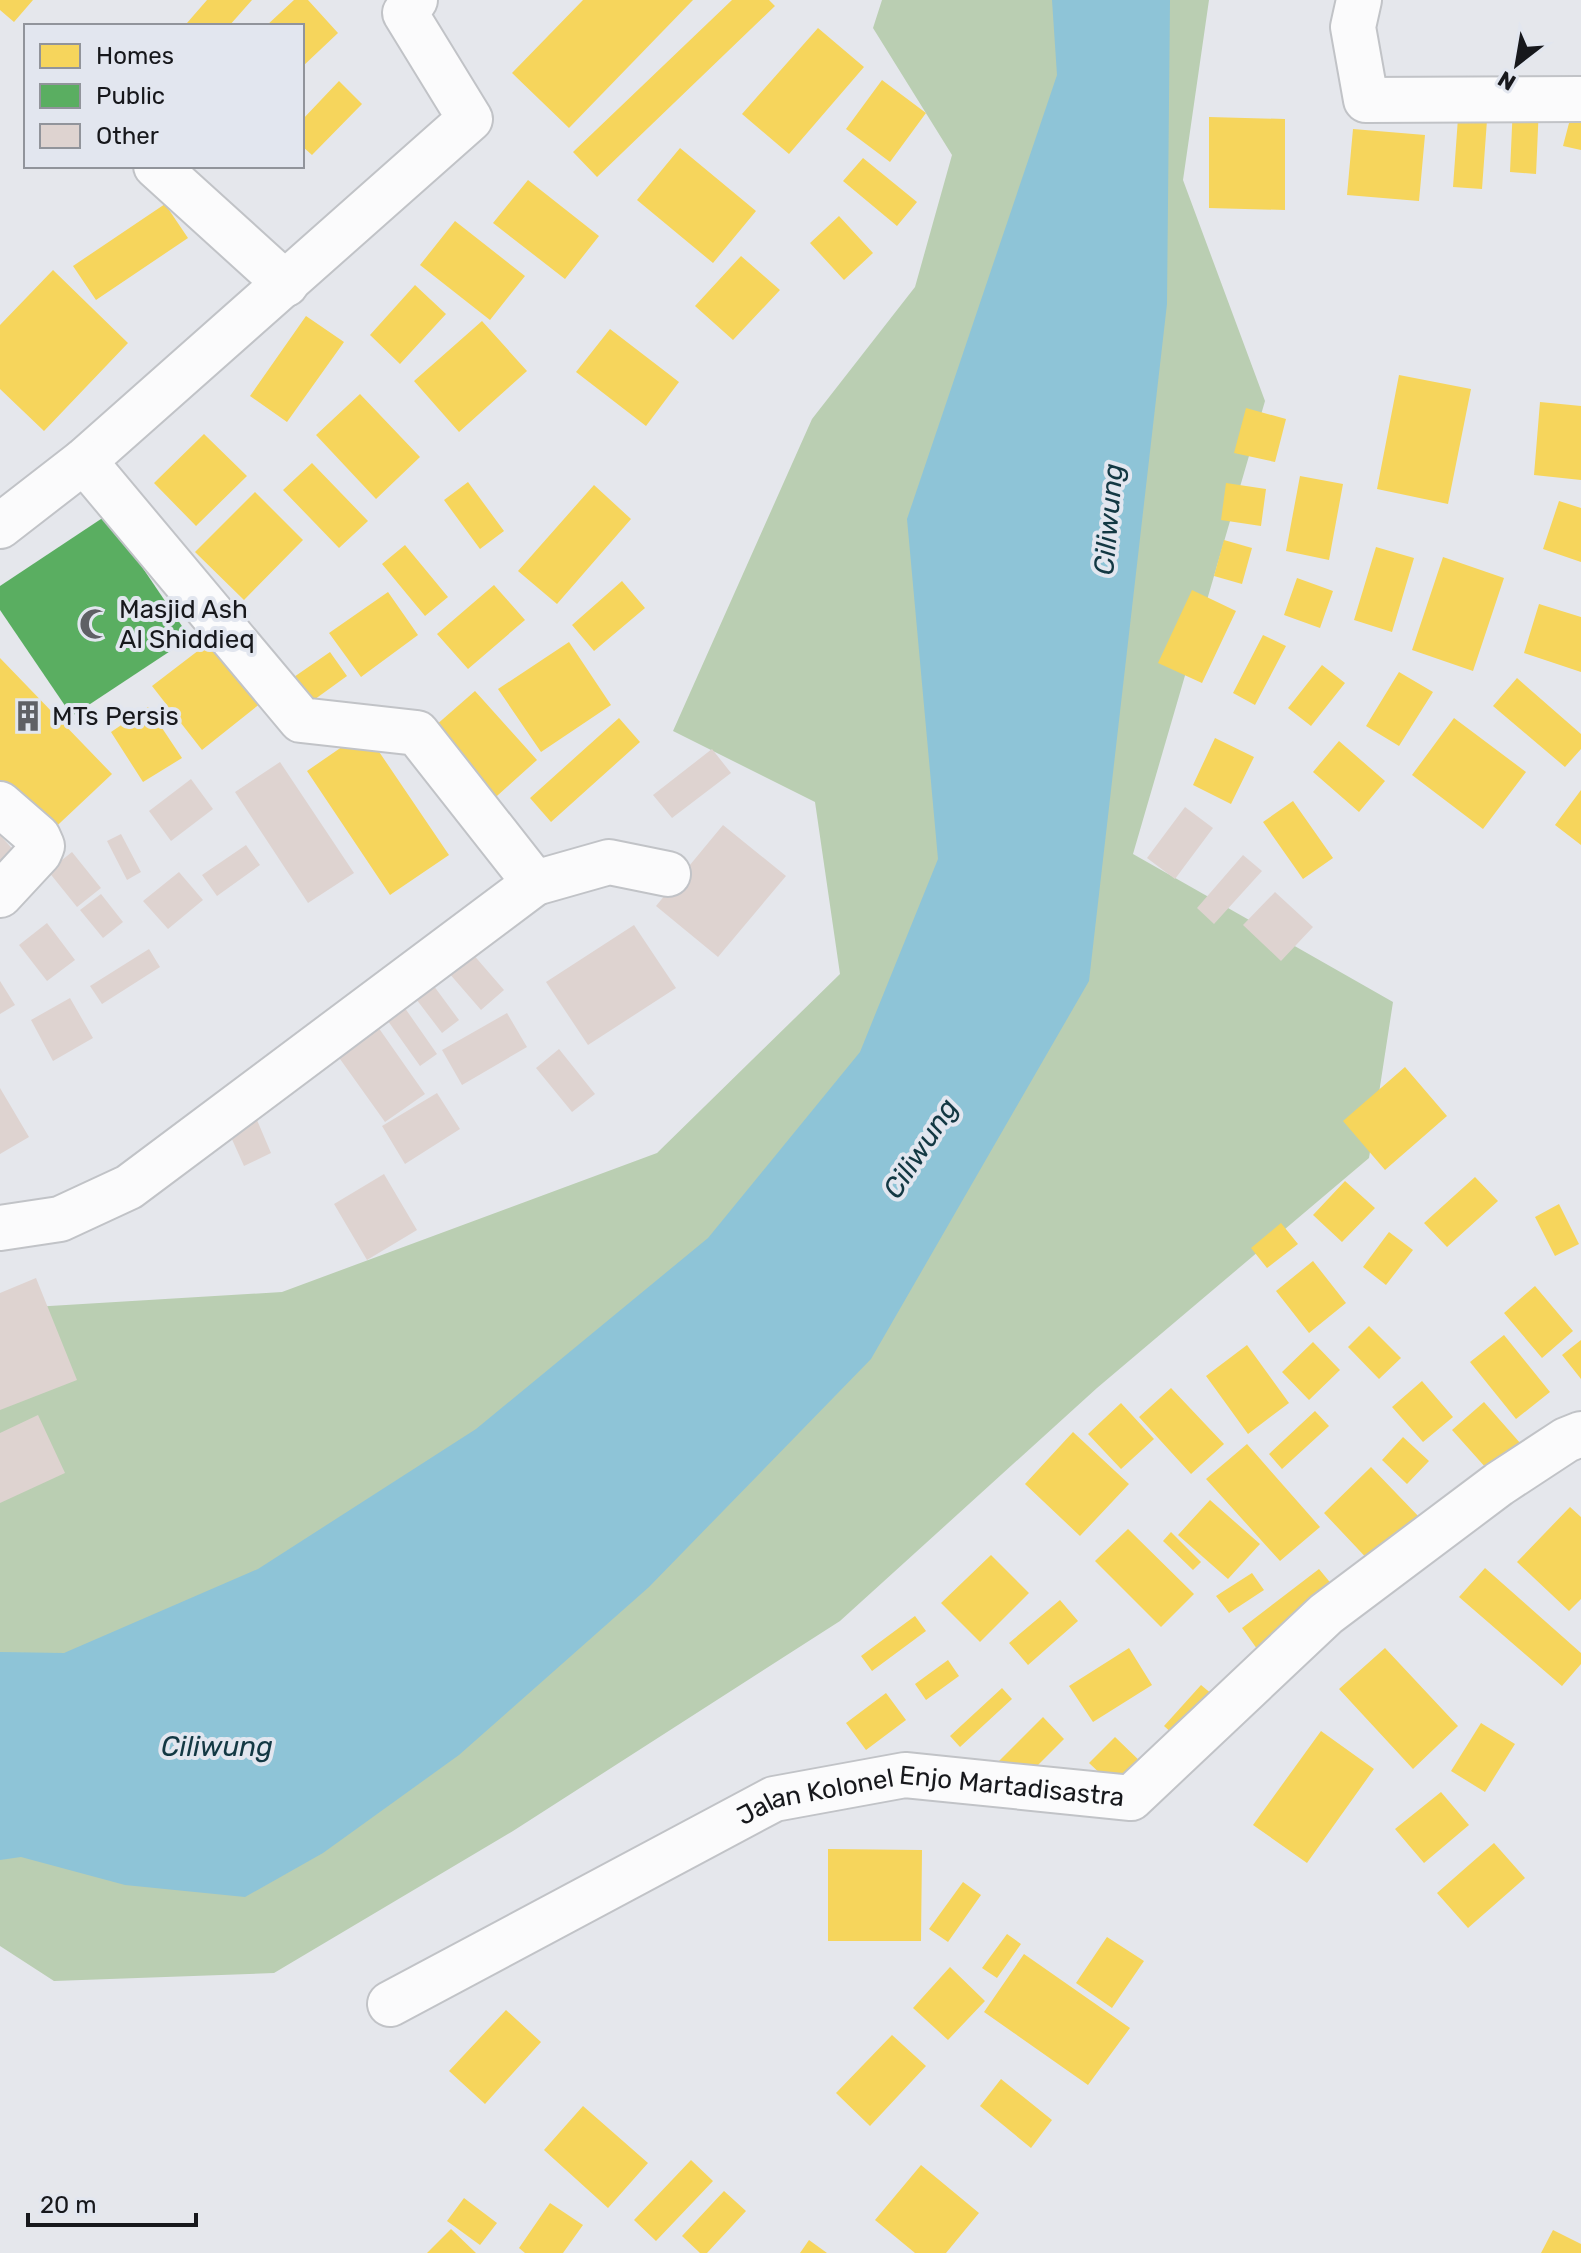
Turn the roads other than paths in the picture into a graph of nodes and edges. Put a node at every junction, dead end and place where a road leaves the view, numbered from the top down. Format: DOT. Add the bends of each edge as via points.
graph roads {
  1 [pos="415,0"];
  2 [pos="1359,0"];
  3 [pos="1581,99"];
  4 [pos="158,168"];
  5 [pos="286,284"];
  6 [pos="84,461"];
  7 [pos="0,526"];
  8 [pos="0,804"];
  9 [pos="668,874"];
  10 [pos="535,883"];
  11 [pos="0,895"];
  12 [pos="0,1228"];
  13 [pos="1581,1434"];
  14 [pos="390,2004"];
  1 -- 5 [label="street" via="405,13 470,119"];
  2 -- 3 [label="street" via="1353,27 1366,100"];
  4 -- 5 [label="street"];
  5 -- 6 [label="street"];
  6 -- 7 [label="street"];
  6 -- 10 [label="street" via="301,720 417,733"];
  8 -- 11 [label="street" via="42,846"];
  9 -- 10 [label="street" via="609,862"];
  10 -- 12 [label="street" via="129,1187 60,1219"];
  13 -- 14 [label="street, Jalan Kolonel Enjo Martadisastra" via="1499,1484 1326,1614 1131,1798 905,1775 774,1799"];
}
